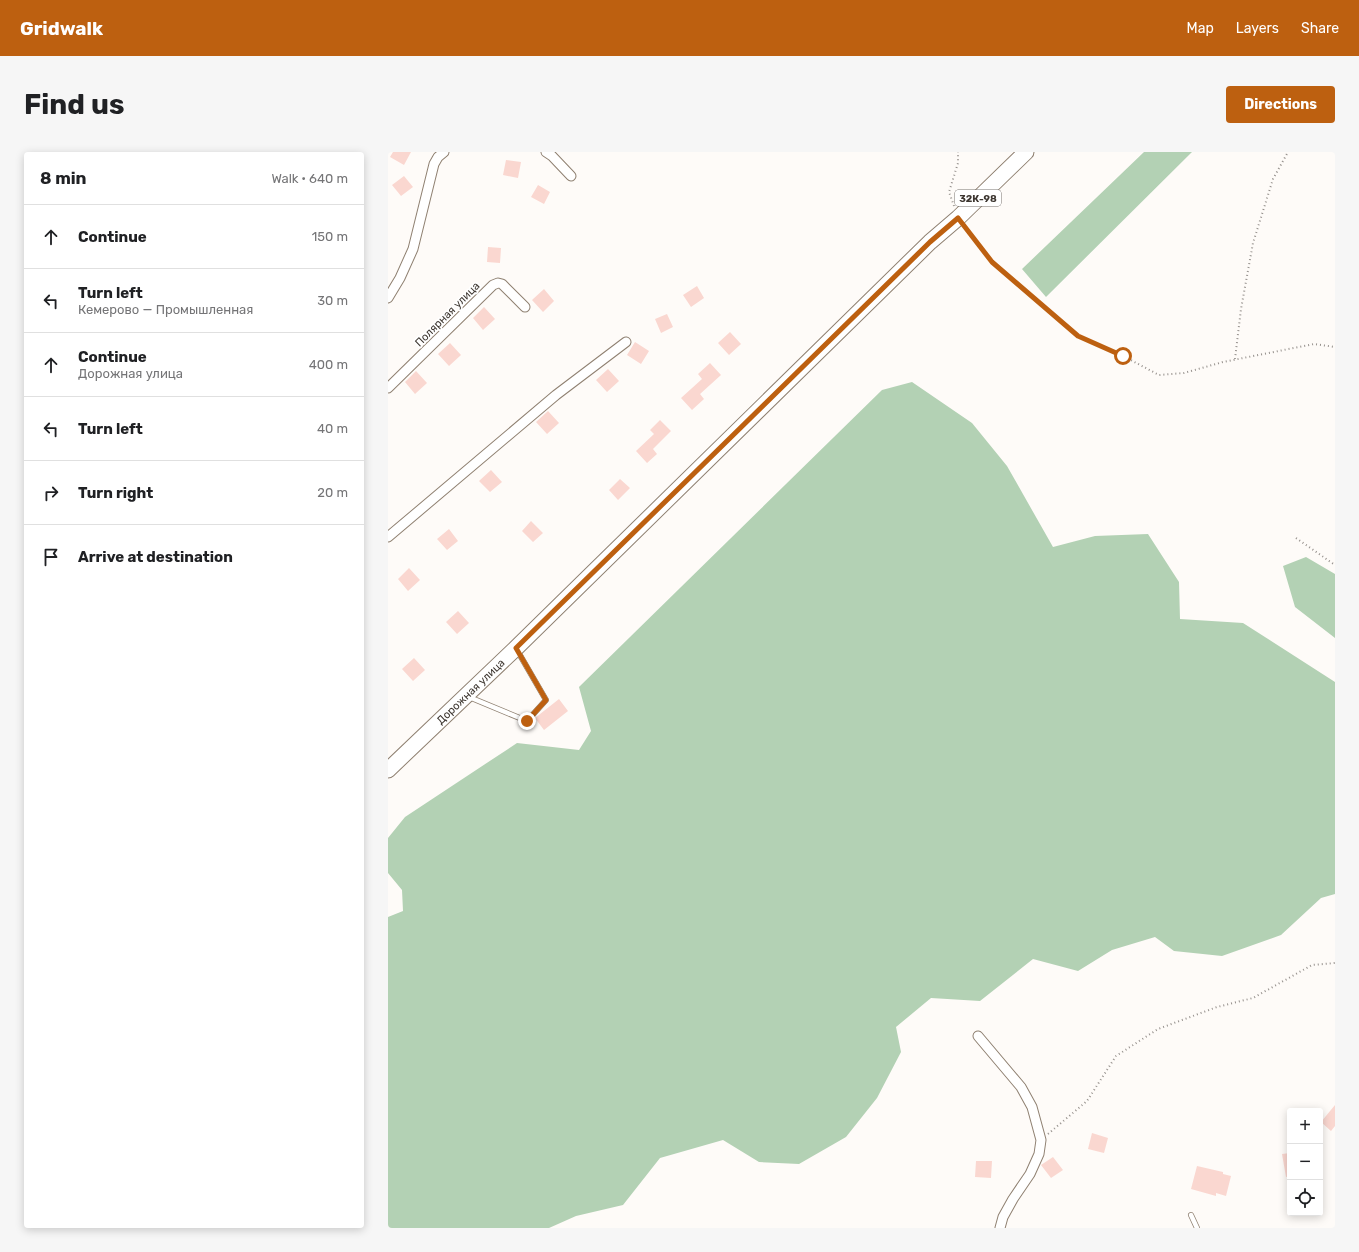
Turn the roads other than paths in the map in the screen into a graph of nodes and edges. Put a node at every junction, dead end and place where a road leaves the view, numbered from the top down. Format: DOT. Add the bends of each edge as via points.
graph roads {
  1 [pos="444,152"];
  2 [pos="546,152"];
  3 [pos="1026,152"];
  4 [pos="571,176"];
  5 [pos="388,298"];
  6 [pos="525,307"];
  7 [pos="626,342"];
  8 [pos="388,388"];
  9 [pos="388,537"];
  10 [pos="516,648"];
  11 [pos="465,696"];
  12 [pos="388,770"];
  13 [pos="978,1036"];
  14 [pos="1191,1215"];
  15 [pos="1000,1228"];
  16 [pos="1197,1228"];
  1 -- 5 [label="street" via="434,164 413,249"];
  2 -- 4 [label="street"];
  3 -- 10 [label="main road, Дорожная улица / 32К-98" via="930,242"];
  6 -- 8 [label="street, Полярная улица" via="502,284 493,285"];
  7 -- 9 [label="street" via="556,395"];
  10 -- 11 [label="main road, Дорожная улица"];
  10 -- 11 [label="lane" via="546,700 527,721"];
  11 -- 12 [label="main road, Дорожная улица"];
  13 -- 15 [label="street" via="1021,1087 1032,1107 1041,1140 1039,1154 1030,1174 1013,1199"];
  14 -- 16 [label="lane"];
}
